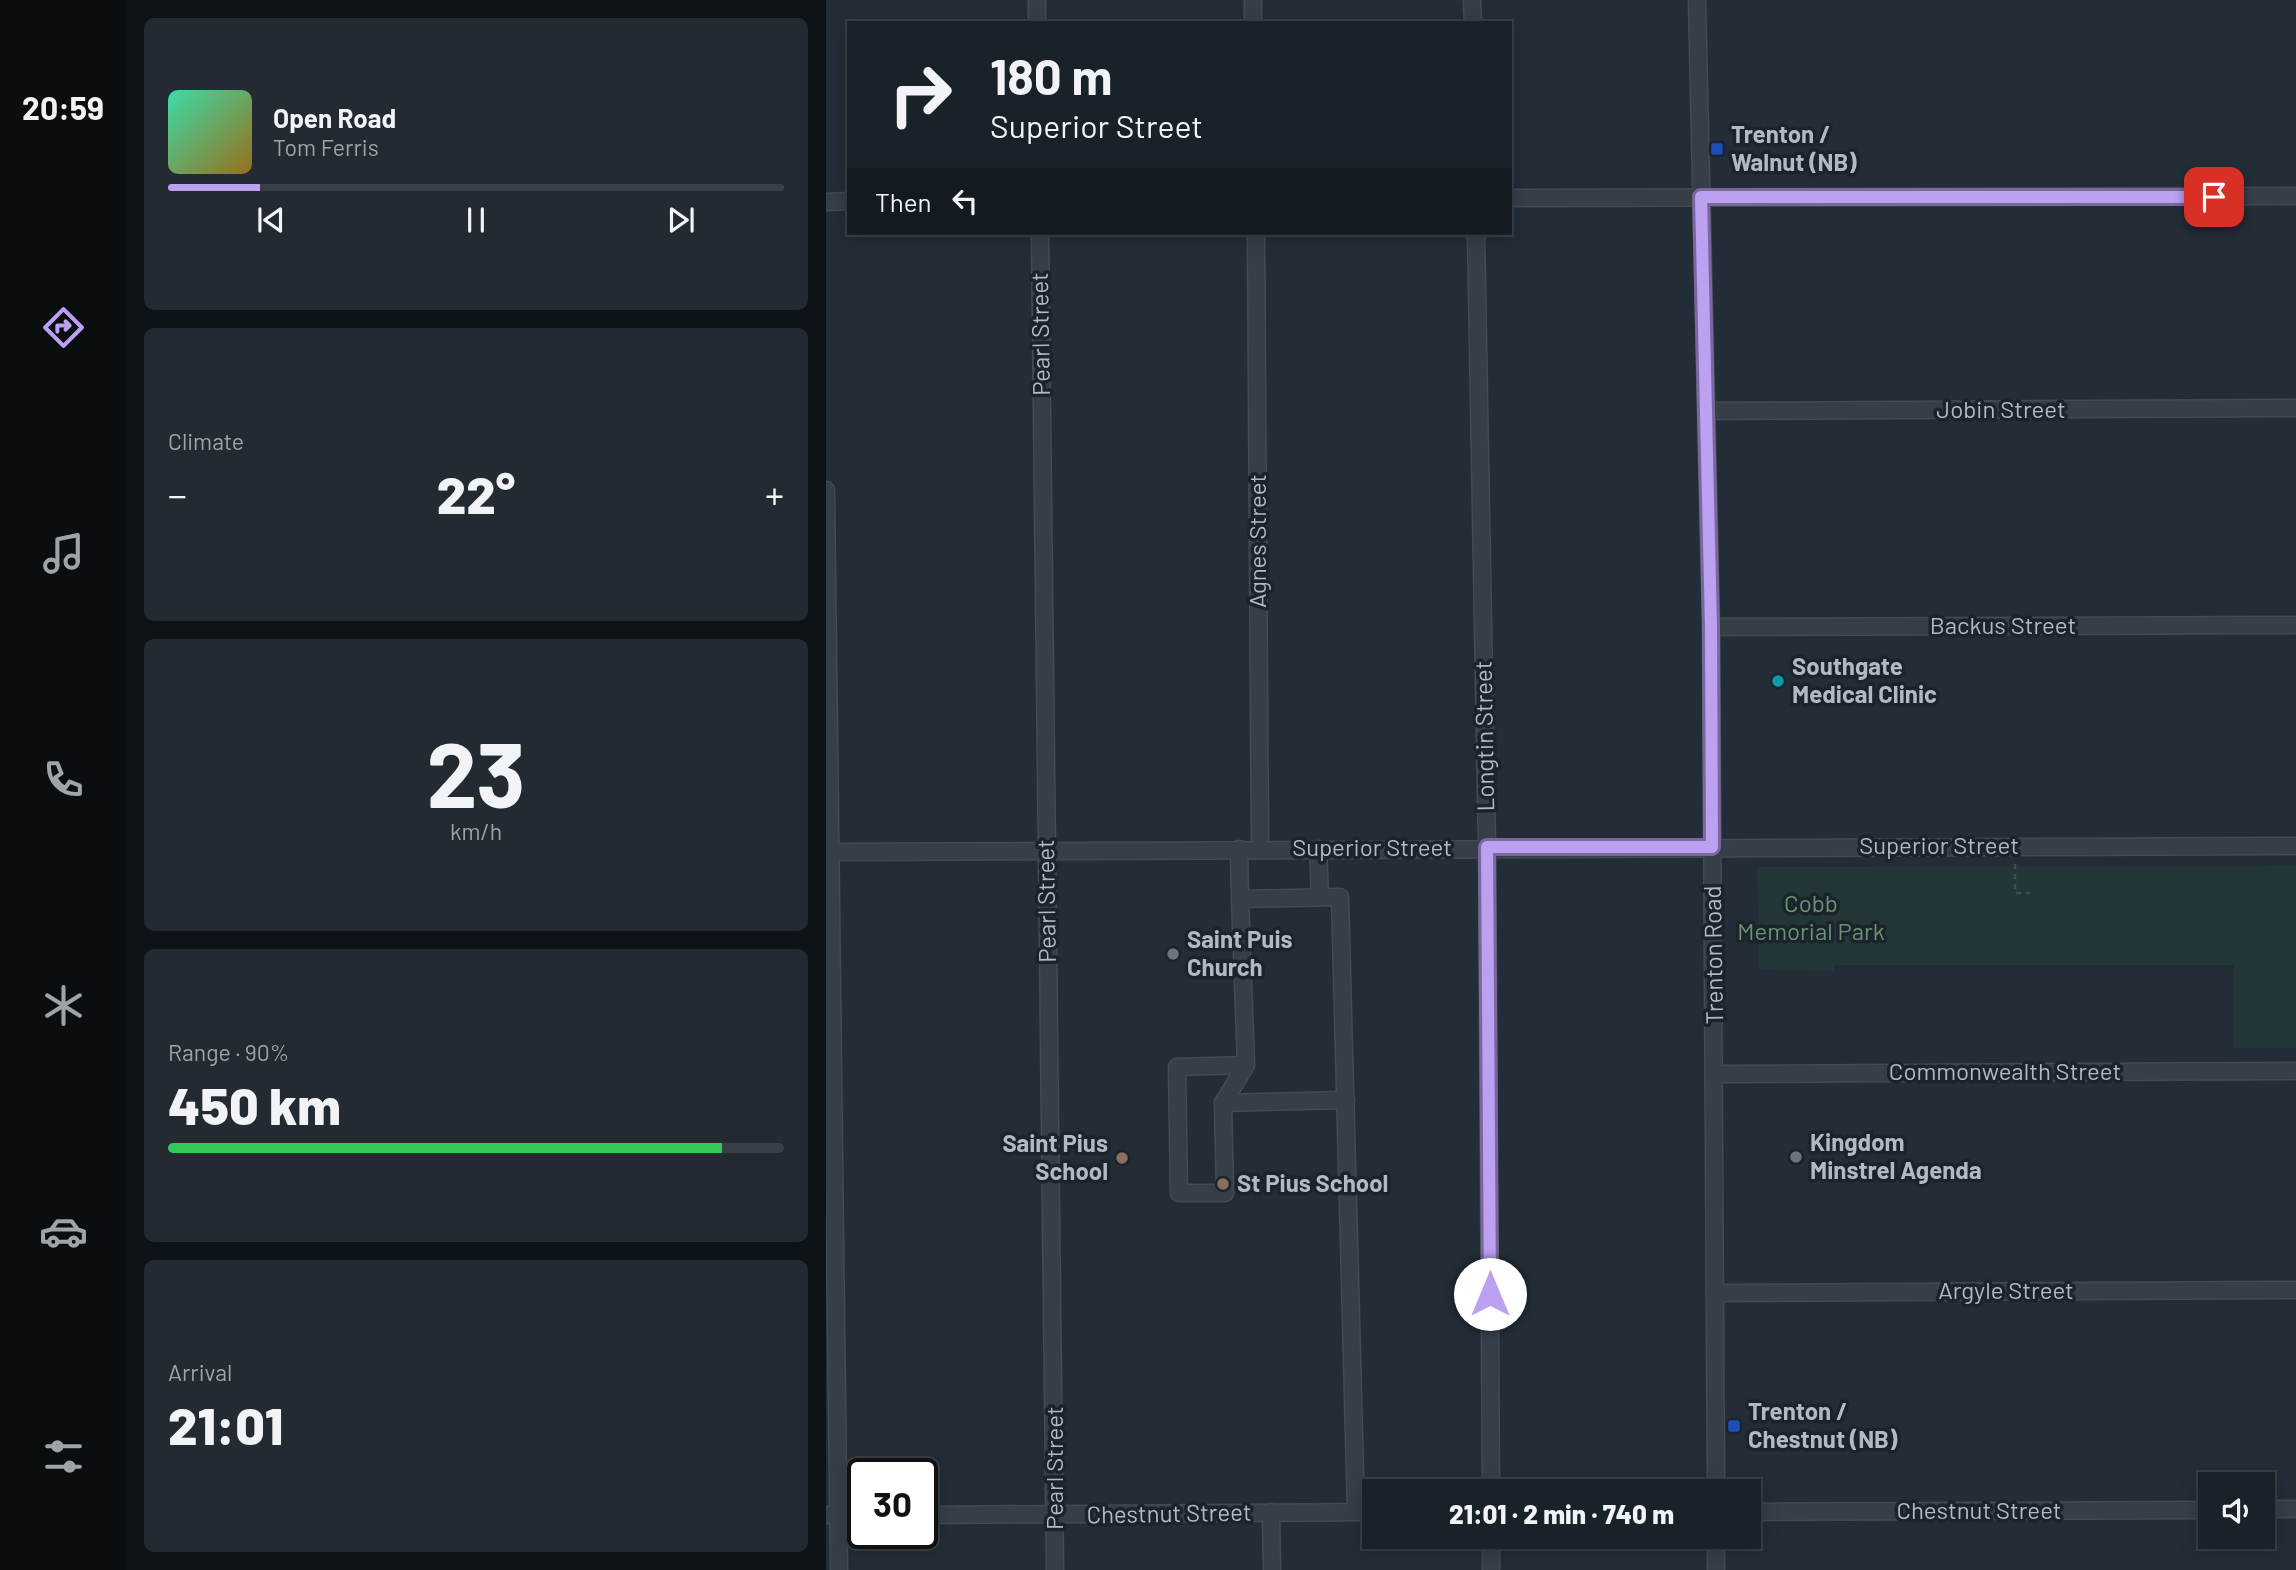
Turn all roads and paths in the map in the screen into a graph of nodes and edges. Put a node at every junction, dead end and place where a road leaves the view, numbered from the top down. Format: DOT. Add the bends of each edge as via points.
graph roads {
  1 [pos="1037,0"];
  2 [pos="1253,0"];
  3 [pos="1472,0"];
  4 [pos="1697,0"];
  5 [pos="1037,21"];
  6 [pos="1253,21"];
  7 [pos="1473,21"];
  8 [pos="1701,197"];
  9 [pos="2296,197"];
  10 [pos="1512,198"];
  11 [pos="847,201"];
  12 [pos="826,202"];
  13 [pos="1040,235"];
  14 [pos="1256,235"];
  15 [pos="1476,235"];
  16 [pos="2296,408"];
  17 [pos="1706,411"];
  18 [pos="826,490"];
  19 [pos="2296,625"];
  20 [pos="1711,627"];
  21 [pos="2296,845"];
  22 [pos="1487,847"];
  23 [pos="1712,847"];
  24 [pos="1239,849"];
  25 [pos="1260,849"];
  26 [pos="1318,849"];
  27 [pos="1046,850"];
  28 [pos="828,852"];
  29 [pos="2015,864"];
  30 [pos="2030,893"];
  31 [pos="1320,897"];
  32 [pos="1240,899"];
  33 [pos="1246,1065"];
  34 [pos="2296,1071"];
  35 [pos="1715,1074"];
  36 [pos="1346,1100"];
  37 [pos="1223,1103"];
  38 [pos="2296,1290"];
  39 [pos="1715,1293"];
  40 [pos="1491,1479"];
  41 [pos="1716,1479"];
  42 [pos="2275,1509"];
  43 [pos="2296,1509"];
  44 [pos="2198,1510"];
  45 [pos="1356,1512"];
  46 [pos="1362,1512"];
  47 [pos="1761,1512"];
  48 [pos="1271,1513"];
  49 [pos="832,1515"];
  50 [pos="938,1515"];
  51 [pos="1055,1516"];
  52 [pos="1491,1549"];
  53 [pos="1716,1549"];
  54 [pos="839,1570"];
  55 [pos="1055,1570"];
  56 [pos="1272,1570"];
  57 [pos="1491,1570"];
  58 [pos="1716,1570"];
  1 -- 5 [label="street"];
  2 -- 6 [label="street"];
  3 -- 7 [label="street"];
  4 -- 8 [label="street, Trenton Road"];
  8 -- 9 [label="street"];
  8 -- 10 [label="street"];
  8 -- 17 [label="street, Trenton Road"];
  11 -- 12 [label="street"];
  13 -- 27 [label="street, Pearl Street"];
  14 -- 25 [label="street, Agnes Street"];
  15 -- 22 [label="street, Longtin Street"];
  16 -- 17 [label="street, Jobin Street"];
  17 -- 20 [label="street, Trenton Road"];
  18 -- 28 [label="street"];
  19 -- 20 [label="street, Backus Street"];
  20 -- 23 [label="street, Trenton Road"];
  21 -- 23 [label="street, Superior Street"];
  22 -- 23 [label="street, Superior Street"];
  22 -- 26 [label="street, Superior Street"];
  22 -- 40 [label="street, Longtin Street"];
  23 -- 35 [label="street, Trenton Road"];
  24 -- 25 [label="street, Superior Street"];
  24 -- 27 [label="street, Superior Street"];
  24 -- 32 [label="street"];
  25 -- 26 [label="street, Superior Street"];
  26 -- 31 [label="street"];
  27 -- 28 [label="street, Superior Street"];
  27 -- 51 [label="street, Pearl Street"];
  28 -- 49 [label="street"];
  29 -- 30 [label="path" via="2015,893"];
  31 -- 32 [label="street"];
  31 -- 36 [label="street" via="1340,897"];
  32 -- 33 [label="street"];
  33 -- 37 [label="street"];
  33 -- 37 [label="street" via="1177,1067 1179,1193 1225,1193"];
  34 -- 35 [label="street, Commonwealth Street"];
  35 -- 39 [label="street, Trenton Road"];
  36 -- 37 [label="street"];
  36 -- 45 [label="street"];
  38 -- 39 [label="street, Argyle Street"];
  39 -- 41 [label="street, Trenton Road"];
  42 -- 43 [label="street"];
  44 -- 47 [label="street, Chestnut Street"];
  45 -- 46 [label="street, Chestnut Street"];
  45 -- 48 [label="street, Chestnut Street"];
  48 -- 51 [label="street, Chestnut Street"];
  48 -- 56 [label="street"];
  49 -- 54 [label="street"];
  50 -- 51 [label="street, Chestnut Street"];
  51 -- 55 [label="street, Pearl Street"];
  52 -- 57 [label="street"];
  53 -- 58 [label="street"];
}
